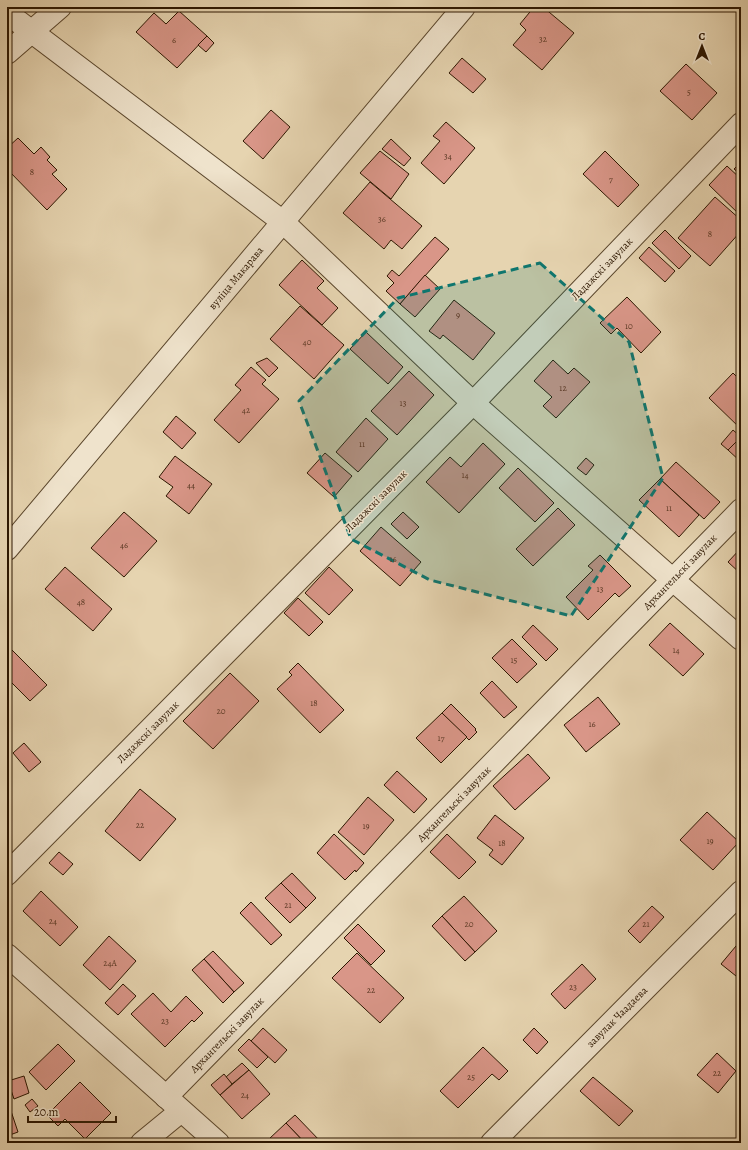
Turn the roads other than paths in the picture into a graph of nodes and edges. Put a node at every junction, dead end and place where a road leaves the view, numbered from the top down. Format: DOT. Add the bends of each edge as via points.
graph roads {
  1 [pos="60,7"];
  2 [pos="464,7"];
  3 [pos="7,13"];
  4 [pos="32,33"];
  5 [pos="7,53"];
  6 [pos="741,124"];
  7 [pos="283,222"];
  8 [pos="473,403"];
  9 [pos="741,510"];
  10 [pos="7,549"];
  11 [pos="673,580"];
  12 [pos="741,639"];
  13 [pos="7,874"];
  14 [pos="741,892"];
  15 [pos="7,955"];
  16 [pos="174,1104"];
  17 [pos="142,1143"];
  18 [pos="218,1143"];
  19 [pos="492,1143"];
  1 -- 4 [label="street"];
  2 -- 7 [label="street, вуліца Макарава"];
  3 -- 4 [label="street"];
  4 -- 5 [label="street"];
  4 -- 7 [label="street"];
  6 -- 8 [label="street, Ладажскі завулак"];
  7 -- 8 [label="street"];
  7 -- 10 [label="street, вуліца Макарава"];
  8 -- 11 [label="street"];
  8 -- 13 [label="street, Ладажскі завулак"];
  9 -- 11 [label="street, Архангельскі завулак"];
  11 -- 12 [label="street"];
  11 -- 16 [label="street, Архангельскі завулак"];
  14 -- 19 [label="street, завулак Чаадаева"];
  15 -- 16 [label="street"];
  16 -- 17 [label="street, Архангельскі завулак"];
  16 -- 18 [label="street"];
}
